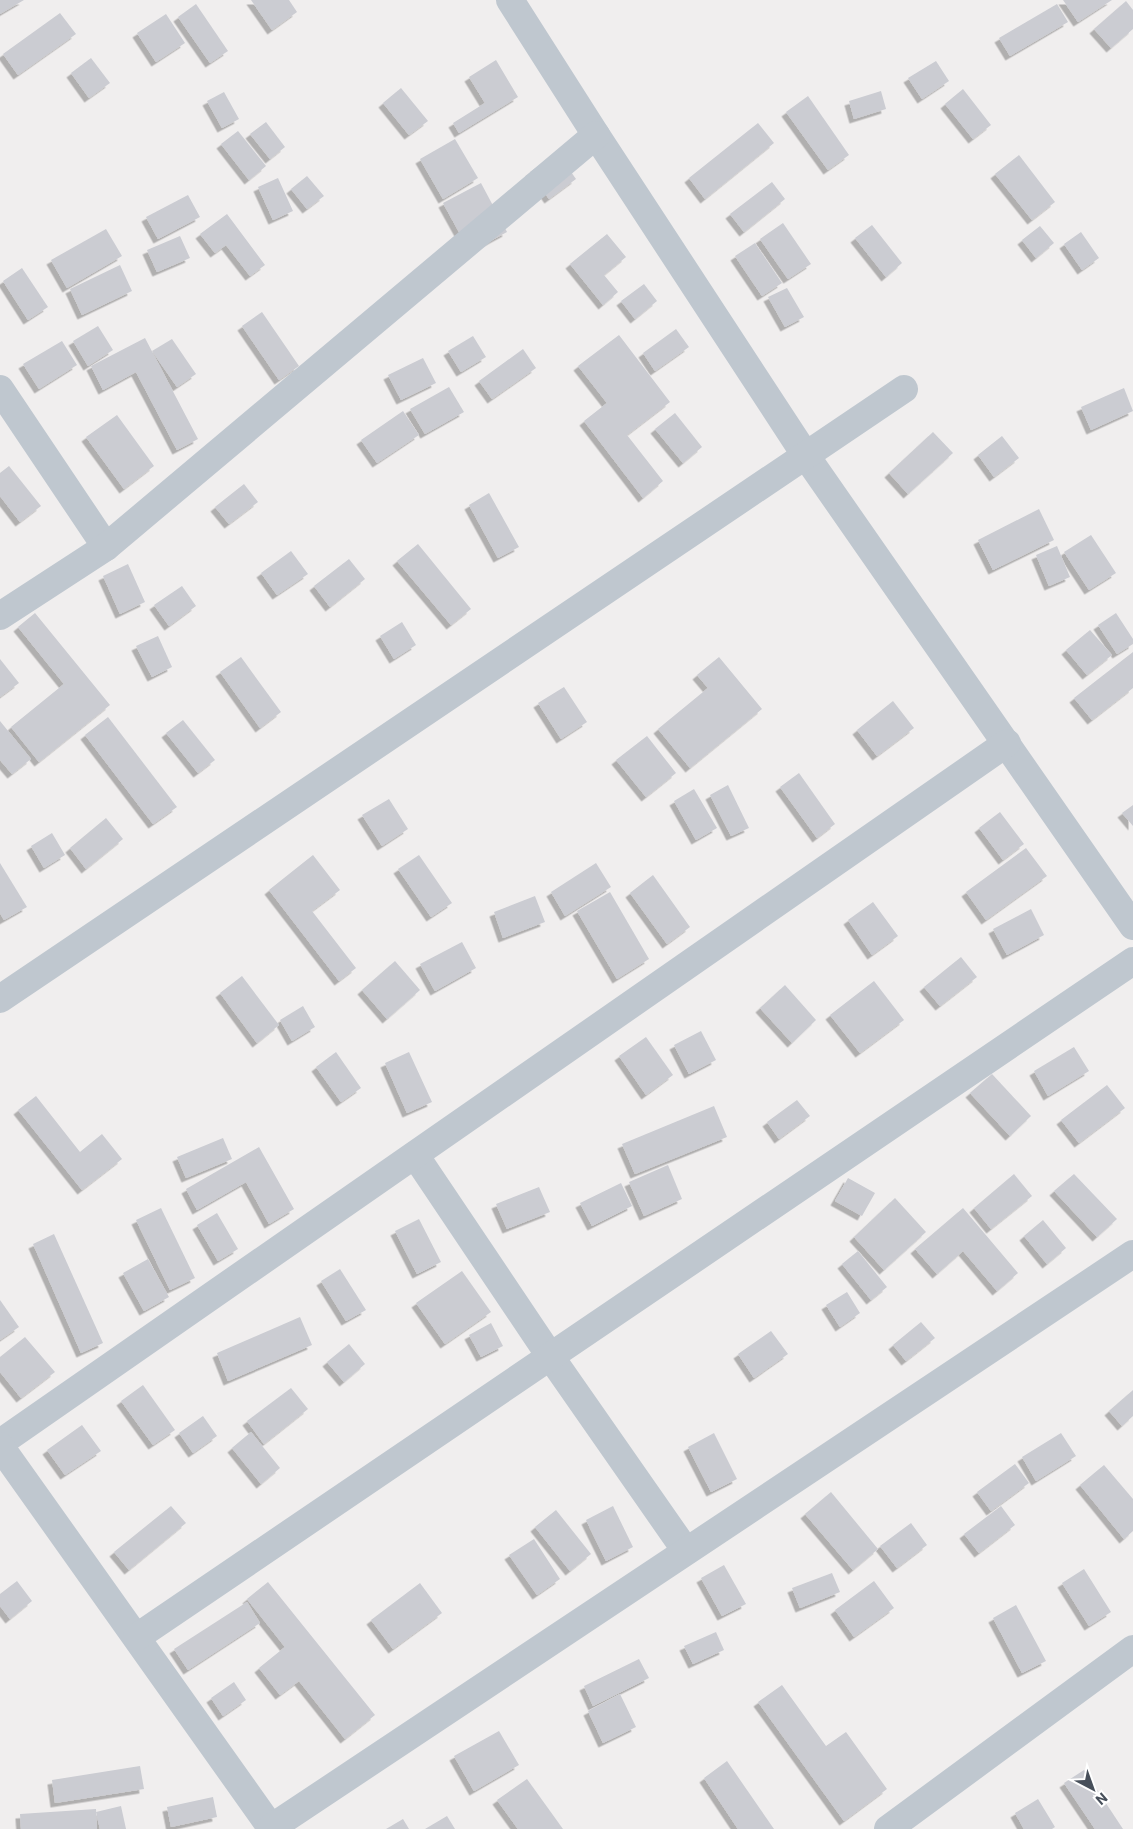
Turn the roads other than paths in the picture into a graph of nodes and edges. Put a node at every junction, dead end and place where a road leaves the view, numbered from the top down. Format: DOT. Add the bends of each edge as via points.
graph roads {
  1 [pos="510,0"];
  2 [pos="596,135"];
  3 [pos="0,389"];
  4 [pos="904,389"];
  5 [pos="806,456"];
  6 [pos="106,546"];
  7 [pos="0,616"];
  8 [pos="1007,744"];
  9 [pos="1133,926"];
  10 [pos="1133,961"];
  11 [pos="0,999"];
  12 [pos="415,1155"];
  13 [pos="1133,1254"];
  14 [pos="550,1356"];
  15 [pos="0,1444"];
  16 [pos="686,1551"];
  17 [pos="136,1637"];
  18 [pos="1133,1649"];
  19 [pos="271,1829"];
  20 [pos="888,1829"];
  1 -- 2 [label="street"];
  2 -- 5 [label="street"];
  2 -- 6 [label="street"];
  3 -- 6 [label="street"];
  4 -- 5 [label="street"];
  5 -- 8 [label="street"];
  5 -- 11 [label="street"];
  6 -- 7 [label="street"];
  8 -- 9 [label="street"];
  8 -- 12 [label="street"];
  10 -- 14 [label="street"];
  12 -- 14 [label="street"];
  12 -- 15 [label="street"];
  13 -- 16 [label="street"];
  14 -- 16 [label="street"];
  14 -- 17 [label="street"];
  15 -- 17 [label="street"];
  16 -- 19 [label="street"];
  17 -- 19 [label="street"];
  18 -- 20 [label="street"];
}
